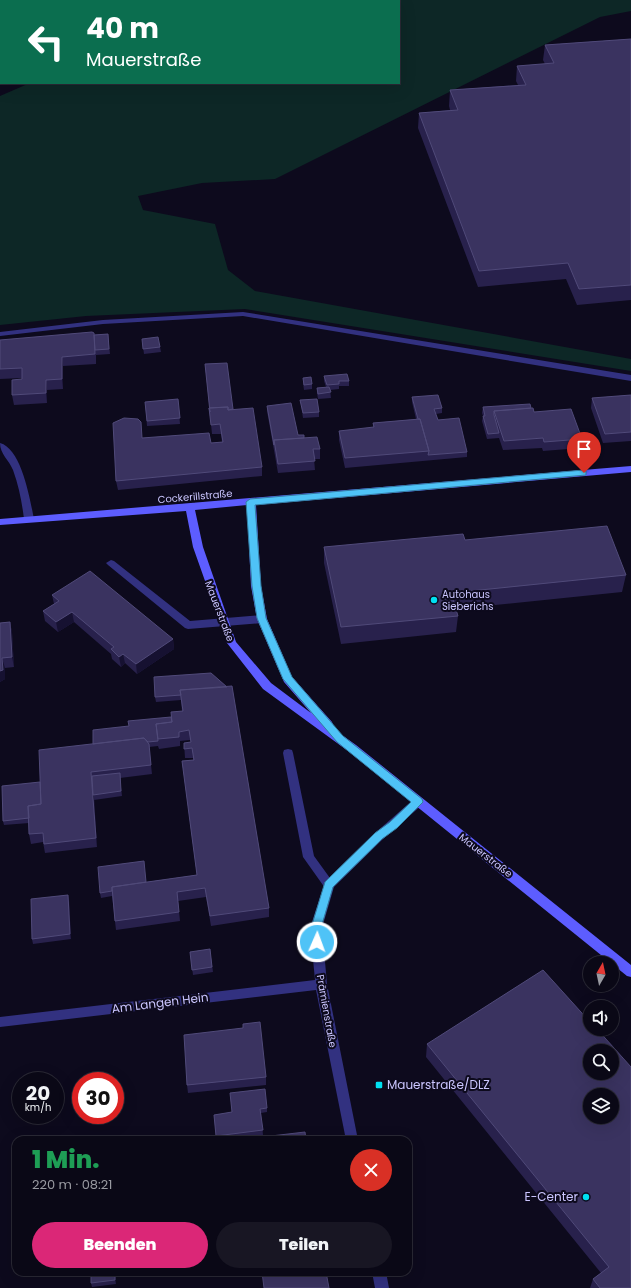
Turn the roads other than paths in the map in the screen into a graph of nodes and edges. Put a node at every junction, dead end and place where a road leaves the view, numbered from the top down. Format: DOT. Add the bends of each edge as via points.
graph roads {
  1 [pos="0,334"];
  2 [pos="631,378"];
  3 [pos="0,446"];
  4 [pos="631,469"];
  5 [pos="250,502"];
  6 [pos="190,507"];
  7 [pos="29,519"];
  8 [pos="0,522"];
  9 [pos="111,563"];
  10 [pos="262,618"];
  11 [pos="224,622"];
  12 [pos="340,739"];
  13 [pos="288,753"];
  14 [pos="418,802"];
  15 [pos="329,885"];
  16 [pos="630,970"];
  17 [pos="320,984"];
  18 [pos="0,1022"];
  19 [pos="351,1136"];
  20 [pos="379,1276"];
  21 [pos="382,1288"];
  1 -- 2 [label="street" via="103,322 243,314"];
  3 -- 7 [label="street" via="7,451 23,485"];
  4 -- 5 [label="street, Cockerillstraße"];
  5 -- 6 [label="street, Cockerillstraße"];
  5 -- 10 [label="street, Mauerstraße" via="256,586"];
  6 -- 7 [label="street, Cockerillstraße"];
  6 -- 11 [label="street, Mauerstraße" via="198,547"];
  7 -- 8 [label="street, Cockerillstraße"];
  9 -- 11 [label="street" via="188,625"];
  10 -- 11 [label="street"];
  10 -- 12 [label="street, Mauerstraße" via="288,679"];
  11 -- 12 [label="street, Mauerstraße" via="232,643 267,686"];
  12 -- 14 [label="street, Mauerstraße"];
  13 -- 15 [label="street" via="309,856"];
  14 -- 15 [label="street, Prämienstraße"];
  14 -- 16 [label="street, Mauerstraße"];
  15 -- 17 [label="street, Prämienstraße" via="316,928"];
  17 -- 18 [label="street, Am Langen Hein"];
  17 -- 19 [label="street, Prämienstraße"];
  20 -- 21 [label="street"];
}
